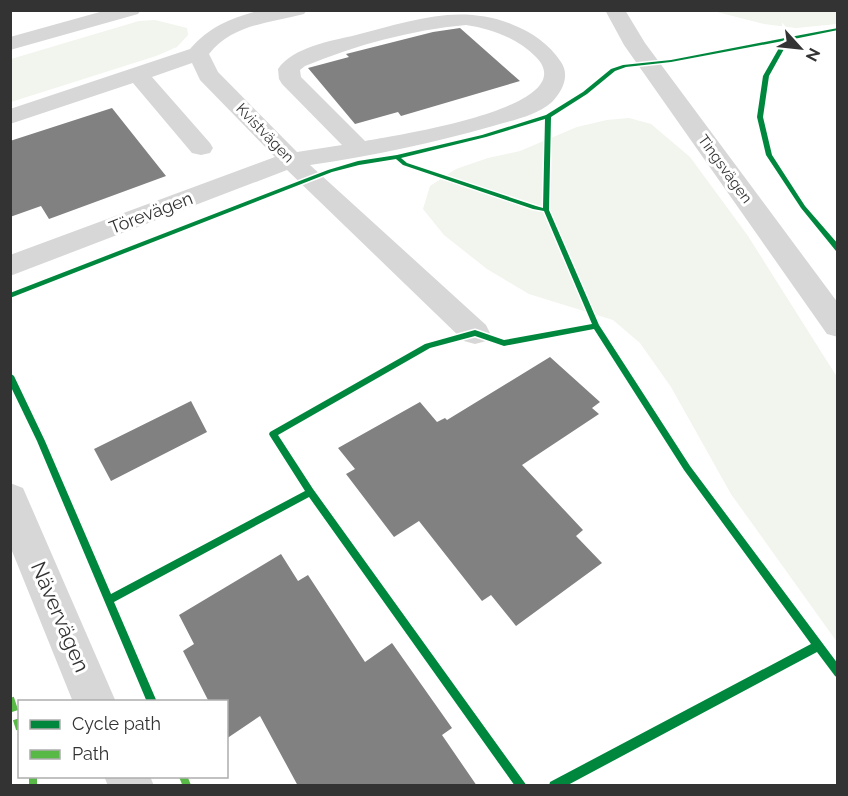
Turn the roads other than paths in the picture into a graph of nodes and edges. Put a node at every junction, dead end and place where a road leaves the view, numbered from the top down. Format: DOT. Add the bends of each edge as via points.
graph roads {
  1 [pos="63,10"];
  2 [pos="131,10"];
  3 [pos="297,10"];
  4 [pos="615,10"];
  5 [pos="10,26"];
  6 [pos="10,44"];
  7 [pos="198,54"];
  8 [pos="140,76"];
  9 [pos="10,117"];
  10 [pos="201,148"];
  11 [pos="360,150"];
  12 [pos="291,160"];
  13 [pos="10,266"];
  14 [pos="837,326"];
  15 [pos="475,333"];
  16 [pos="10,500"];
  17 [pos="94,700"];
  1 -- 5 [label="street"];
  2 -- 6 [label="street"];
  3 -- 7 [label="street" via="232,24 207,40"];
  4 -- 14 [label="street, Tingsvägen" via="635,45"];
  7 -- 8 [label="street" via="171,61"];
  7 -- 12 [label="street, Kvistvägen" via="208,75"];
  8 -- 9 [label="street"];
  8 -- 10 [label="street"];
  11 -- 11 [label="street, Törevägen" via="520,111 544,97 554,83 555,69 545,54 521,35 488,22 466,19 433,22 359,40 297,61 289,69 290,79"];
  11 -- 12 [label="street, Törevägen"];
  12 -- 13 [label="street, Törevägen"];
  12 -- 15 [label="street, Kvistvägen"];
  16 -- 17 [label="street, Nävervägen"];
}
